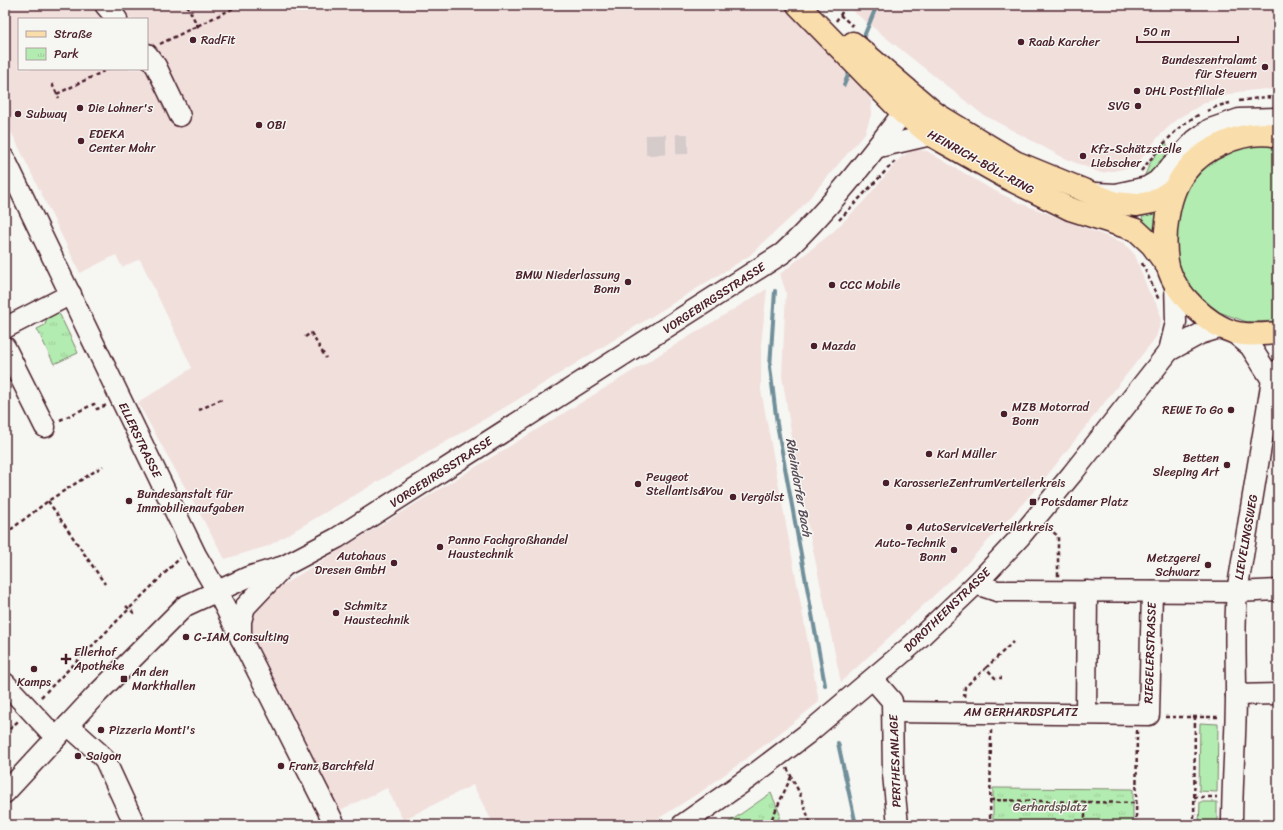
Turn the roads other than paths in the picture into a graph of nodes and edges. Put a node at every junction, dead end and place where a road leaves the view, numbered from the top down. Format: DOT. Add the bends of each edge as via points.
graph roads {
  1 [pos="105,5"];
  2 [pos="798,5"];
  3 [pos="816,5"];
  4 [pos="116,18"];
  5 [pos="834,25"];
  6 [pos="150,51"];
  7 [pos="909,105"];
  8 [pos="180,116"];
  9 [pos="1274,127"];
  10 [pos="931,135"];
  11 [pos="878,147"];
  12 [pos="5,159"];
  13 [pos="1183,162"];
  14 [pos="1174,189"];
  15 [pos="1094,193"];
  16 [pos="1172,275"];
  17 [pos="71,294"];
  18 [pos="5,328"];
  19 [pos="1228,330"];
  20 [pos="1278,332"];
  21 [pos="5,347"];
  22 [pos="1169,351"];
  23 [pos="1275,375"];
  24 [pos="45,427"];
  25 [pos="284,566"];
  26 [pos="976,584"];
  27 [pos="1278,590"];
  28 [pos="1087,591"];
  29 [pos="217,592"];
  30 [pos="1152,592"];
  31 [pos="1237,592"];
  32 [pos="241,639"];
  33 [pos="873,679"];
  34 [pos="5,683"];
  35 [pos="1278,694"];
  36 [pos="1236,695"];
  37 [pos="893,712"];
  38 [pos="1086,713"];
  39 [pos="1143,715"];
  40 [pos="62,731"];
  41 [pos="5,793"];
  42 [pos="135,825"];
  43 [pos="335,825"];
  44 [pos="682,825"];
  45 [pos="898,825"];
  46 [pos="1232,825"];
  1 -- 4 [label="street"];
  2 -- 5 [label="main road, HEINRICH-BÖLL-RING"];
  3 -- 5 [label="main road, HEINRICH-BÖLL-RING"];
  5 -- 7 [label="main road, HEINRICH-BÖLL-RING" via="867,66"];
  6 -- 8 [label="street"];
  7 -- 10 [label="main road, HEINRICH-BÖLL-RING"];
  7 -- 11 [label="street, VORGEBIRGSSTRASSE"];
  7 -- 15 [label="main road, HEINRICH-BÖLL-RING" via="942,118 1015,162"];
  9 -- 13 [label="main road" via="1234,138"];
  10 -- 11 [label="street"];
  10 -- 16 [label="main road, HEINRICH-BÖLL-RING" via="1009,179 1070,209 1136,230 1152,245"];
  11 -- 25 [label="street, VORGEBIRGSSTRASSE" via="810,228 768,264 336,538"];
  12 -- 17 [label="street, ELLERSTRASSE"];
  13 -- 14 [label="main road"];
  13 -- 15 [label="street" via="1147,187 1116,194"];
  14 -- 15 [label="main road, HEINRICH-BÖLL-RING" via="1153,202 1137,205 1115,203"];
  14 -- 16 [label="main road" via="1166,228"];
  16 -- 19 [label="main road" via="1188,301 1202,315"];
  16 -- 22 [label="street, DOROTHEENSTRASSE" via="1176,322"];
  17 -- 18 [label="street"];
  17 -- 29 [label="street, ELLERSTRASSE" via="191,546"];
  19 -- 20 [label="main road" via="1258,334"];
  19 -- 22 [label="street, DOROTHEENSTRASSE" via="1200,334"];
  19 -- 23 [label="street, LIEVELINGSWEG" via="1250,346"];
  21 -- 24 [label="street"];
  22 -- 26 [label="street, DOROTHEENSTRASSE" via="1036,519"];
  23 -- 31 [label="street, LIEVELINGSWEG"];
  25 -- 29 [label="street, VORGEBIRGSSTRASSE" via="248,577"];
  25 -- 32 [label="street" via="245,607 241,620"];
  26 -- 28 [label="street, RIEGELERSTRASSE" via="997,591"];
  26 -- 33 [label="street, DOROTHEENSTRASSE"];
  27 -- 31 [label="street, RIEGELERSTRASSE"];
  28 -- 30 [label="street, RIEGELERSTRASSE"];
  28 -- 38 [label="street"];
  29 -- 32 [label="street, ELLERSTRASSE"];
  29 -- 40 [label="street, VORGEBIRGSSTRASSE" via="185,606"];
  30 -- 31 [label="street, RIEGELERSTRASSE"];
  30 -- 39 [label="street, RIEGELERSTRASSE"];
  31 -- 36 [label="street, LIEVELINGSWEG" via="1234,617"];
  32 -- 43 [label="street, ELLERSTRASSE"];
  33 -- 37 [label="street, PERTHESANLAGE" via="892,701"];
  33 -- 44 [label="street, DOROTHEENSTRASSE" via="780,755"];
  34 -- 40 [label="street" via="28,710"];
  35 -- 36 [label="street"];
  36 -- 46 [label="street, LIEVELINGSWEG"];
  37 -- 38 [label="street, AM GERHARDSPLATZ"];
  37 -- 45 [label="street, PERTHESANLAGE" via="893,774"];
  38 -- 39 [label="street, AM GERHARDSPLATZ"];
  40 -- 41 [label="street, VORGEBIRGSSTRASSE"];
  40 -- 42 [label="street" via="99,753"];
}
